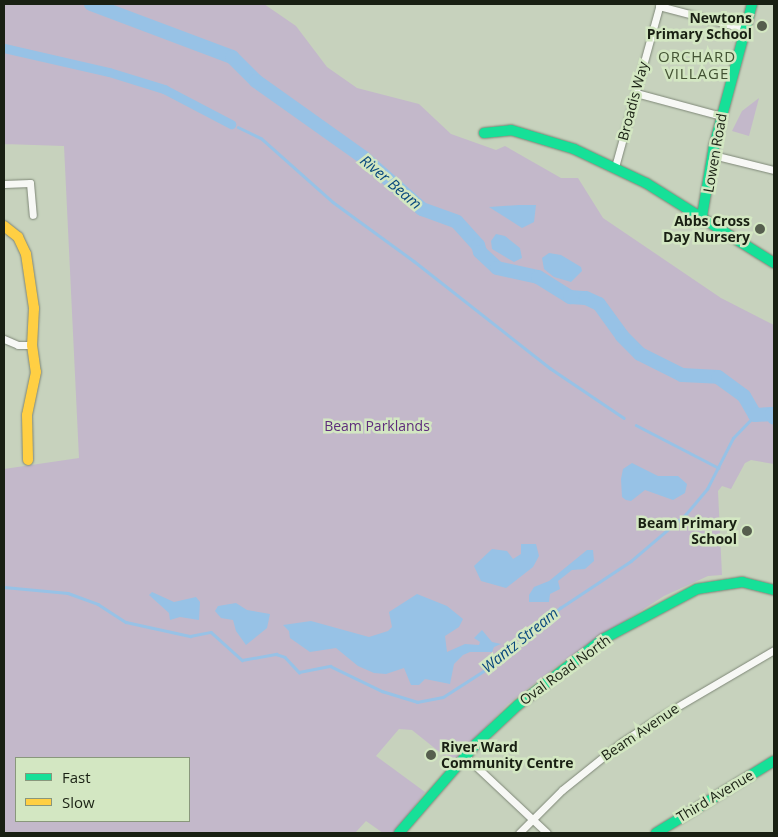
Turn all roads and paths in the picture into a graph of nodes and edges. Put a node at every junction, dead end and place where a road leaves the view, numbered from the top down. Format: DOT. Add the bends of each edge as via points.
graph roads {
  1 [pos="752,4"];
  2 [pos="660,5"];
  3 [pos="746,29"];
  4 [pos="636,93"];
  5 [pos="721,116"];
  6 [pos="484,132"];
  7 [pos="713,155"];
  8 [pos="616,167"];
  9 [pos="774,170"];
  10 [pos="4,184"];
  11 [pos="34,215"];
  12 [pos="702,216"];
  13 [pos="4,226"];
  14 [pos="774,263"];
  15 [pos="4,339"];
  16 [pos="32,345"];
  17 [pos="28,460"];
  18 [pos="774,590"];
  19 [pos="774,650"];
  20 [pos="465,756"];
  21 [pos="774,761"];
  22 [pos="532,818"];
  23 [pos="400,833"];
  24 [pos="519,833"];
  25 [pos="547,833"];
  26 [pos="656,833"];
  1 -- 3 [label="street, Lowen Road"];
  2 -- 3 [label="street"];
  2 -- 4 [label="street, Broadis Way"];
  3 -- 5 [label="street, Lowen Road"];
  4 -- 5 [label="street"];
  4 -- 8 [label="street, Broadis Way"];
  5 -- 7 [label="street, Lowen Road"];
  6 -- 8 [label="street" via="511,130 574,148"];
  7 -- 9 [label="street"];
  7 -- 12 [label="street, Lowen Road"];
  8 -- 12 [label="street"];
  10 -- 11 [label="street" via="30,183"];
  12 -- 14 [label="street"];
  13 -- 16 [label="street" via="18,237 26,254 34,308"];
  15 -- 16 [label="street" via="18,345"];
  16 -- 17 [label="street" via="36,372 27,415"];
  18 -- 20 [label="street, Oval Road North" via="742,582 715,584 697,588 648,613 555,675"];
  19 -- 22 [label="street, Beam Avenue" via="629,738"];
  20 -- 22 [label="street"];
  20 -- 23 [label="street, Oval Road North"];
  21 -- 26 [label="street, Third Avenue"];
  22 -- 24 [label="street, Beam Avenue"];
  22 -- 25 [label="street"];
}
